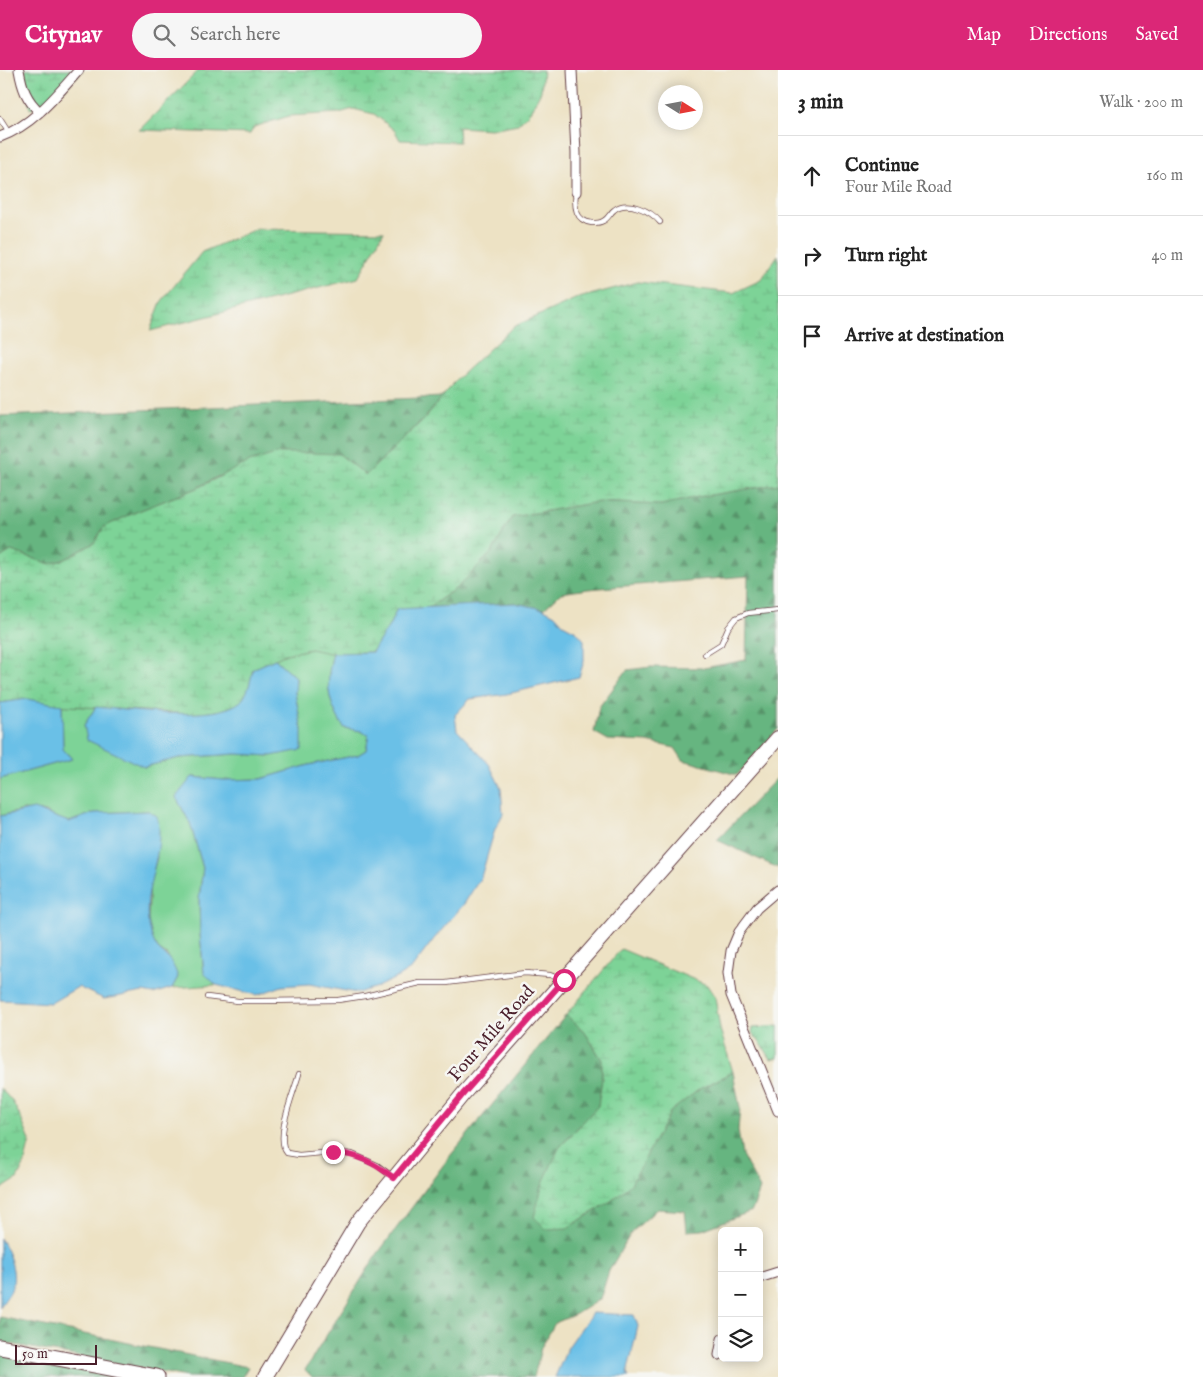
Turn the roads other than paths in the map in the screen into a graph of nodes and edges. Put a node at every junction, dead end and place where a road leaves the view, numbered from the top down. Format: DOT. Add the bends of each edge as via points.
graph roads {
  1 [pos="20,70"];
  2 [pos="79,70"];
  3 [pos="572,70"];
  4 [pos="40,112"];
  5 [pos="0,119"];
  6 [pos="9,133"];
  7 [pos="0,137"];
  8 [pos="576,192"];
  9 [pos="660,222"];
  10 [pos="778,610"];
  11 [pos="705,654"];
  12 [pos="778,738"];
  13 [pos="778,890"];
  14 [pos="564,980"];
  15 [pos="207,997"];
  16 [pos="299,1074"];
  17 [pos="778,1111"];
  18 [pos="394,1178"];
  19 [pos="778,1272"];
  20 [pos="763,1277"];
  21 [pos="0,1347"];
  22 [pos="157,1377"];
  23 [pos="265,1377"];
  1 -- 4 [label="street" via="26,97"];
  2 -- 4 [label="street"];
  3 -- 8 [label="street"];
  4 -- 6 [label="street"];
  5 -- 6 [label="lane"];
  6 -- 7 [label="street"];
  8 -- 9 [label="lane" via="574,204 577,214 588,222 603,221 616,208 630,206 646,211"];
  10 -- 11 [label="lane" via="748,613 736,618 721,644"];
  12 -- 14 [label="main road, Four Mile Road"];
  13 -- 17 [label="street" via="757,908 739,932 731,951 728,972 731,995"];
  14 -- 15 [label="lane" via="525,973 420,983 338,1000 261,1002"];
  14 -- 18 [label="main road, Four Mile Road"];
  16 -- 18 [label="lane" via="282,1139 287,1153 352,1154 377,1165"];
  18 -- 23 [label="main road, Four Mile Road" via="358,1222"];
  19 -- 20 [label="street"];
  21 -- 22 [label="main road"];
}
